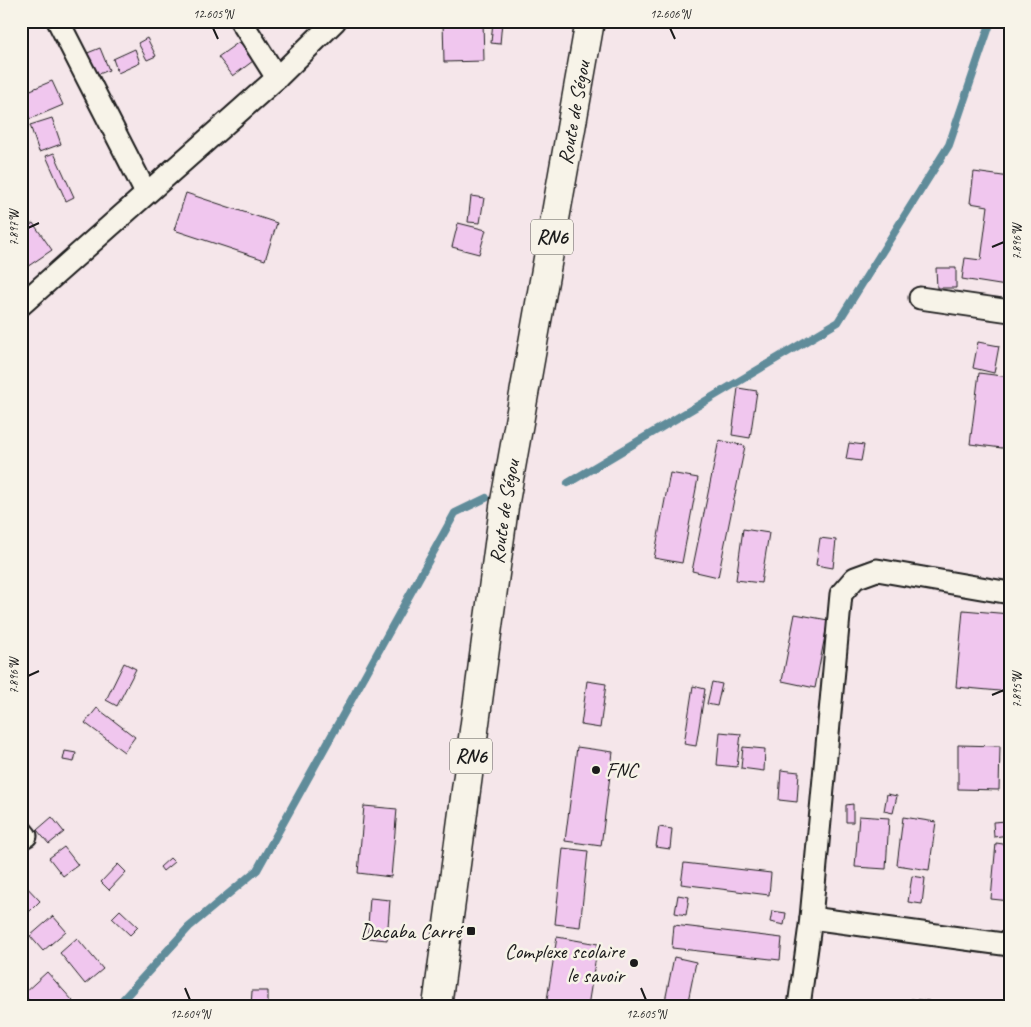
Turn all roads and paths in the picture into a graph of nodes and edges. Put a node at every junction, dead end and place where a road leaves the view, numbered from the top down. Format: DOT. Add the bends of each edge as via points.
graph roads {
  1 [pos="58,21"];
  2 [pos="240,21"];
  3 [pos="336,21"];
  4 [pos="590,21"];
  5 [pos="277,78"];
  6 [pos="146,193"];
  7 [pos="920,298"];
  8 [pos="21,305"];
  9 [pos="1010,311"];
  10 [pos="1010,593"];
  11 [pos="811,918"];
  12 [pos="1010,945"];
  13 [pos="437,1006"];
  14 [pos="800,1006"];
  1 -- 6 [label="street"];
  2 -- 5 [label="street"];
  3 -- 5 [label="street"];
  4 -- 13 [label="highway, Route de Ségou / RN6" via="504,507"];
  5 -- 6 [label="street"];
  6 -- 8 [label="street"];
  7 -- 9 [label="street"];
  10 -- 11 [label="street" via="877,570 855,578 841,594"];
  11 -- 12 [label="street"];
  11 -- 14 [label="street"];
}
